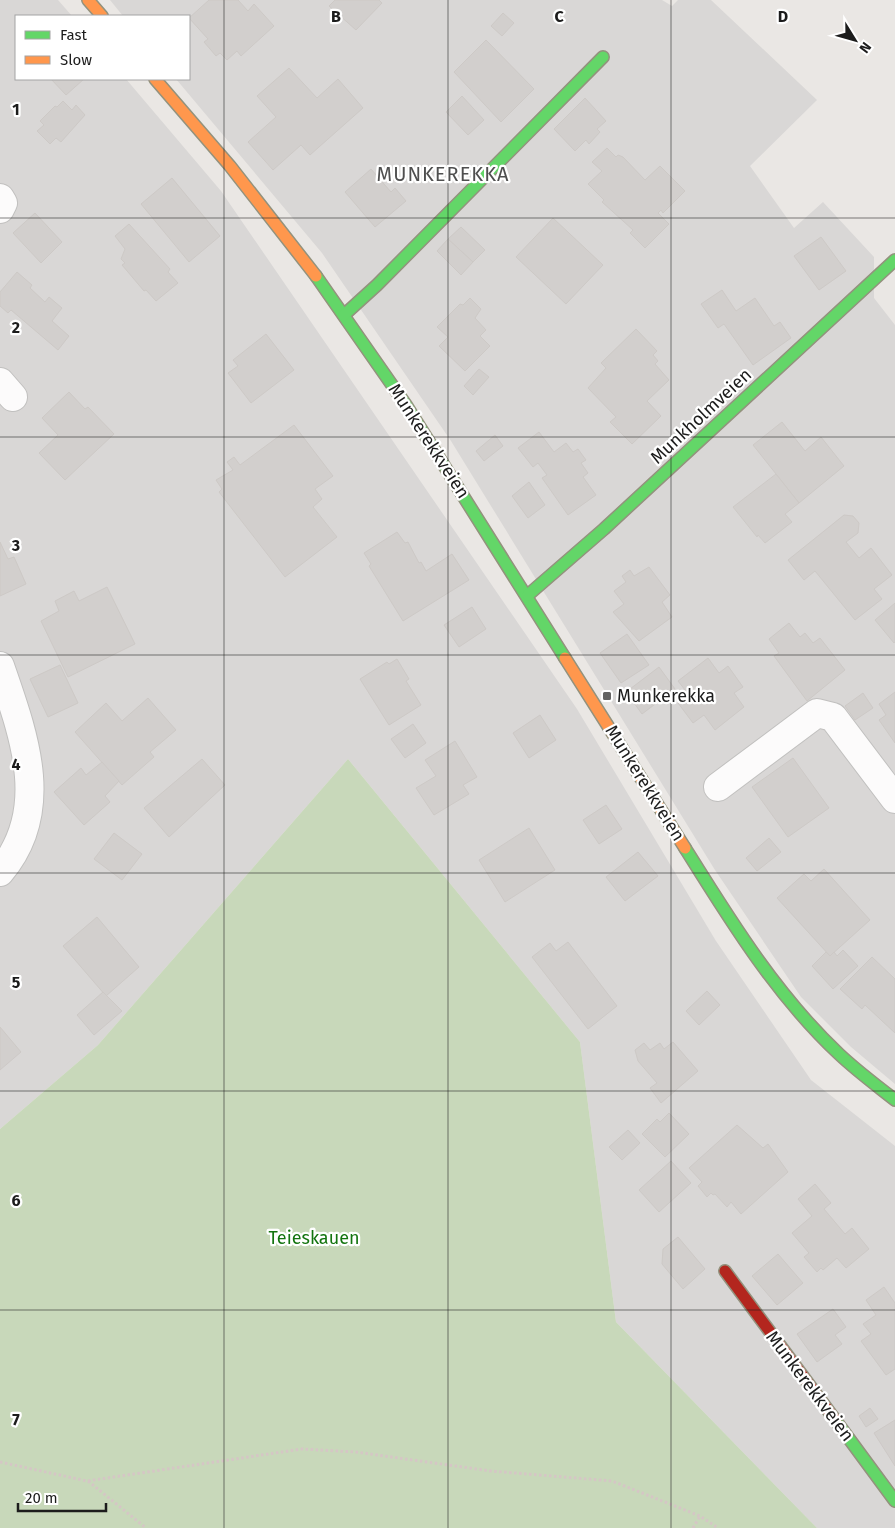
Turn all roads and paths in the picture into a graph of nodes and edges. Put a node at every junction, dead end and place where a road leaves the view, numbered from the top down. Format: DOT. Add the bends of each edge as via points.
graph roads {
  1 [pos="88,0"];
  2 [pos="101,15"];
  3 [pos="603,57"];
  4 [pos="156,80"];
  5 [pos="0,198"];
  6 [pos="0,209"];
  7 [pos="895,260"];
  8 [pos="344,315"];
  9 [pos="528,595"];
  10 [pos="0,666"];
  11 [pos="718,787"];
  12 [pos="895,799"];
  13 [pos="0,872"];
  14 [pos="895,1100"];
  15 [pos="725,1271"];
  16 [pos="0,1462"];
  17 [pos="87,1480"];
  18 [pos="895,1501"];
  19 [pos="700,1516"];
  20 [pos="146,1528"];
  21 [pos="693,1528"];
  22 [pos="718,1528"];
  1 -- 2 [label="main road"];
  3 -- 8 [label="main road" via="377,286"];
  4 -- 8 [label="main road, Munkerekkveien" via="230,166 309,265"];
  5 -- 6 [label="street" via="3,203"];
  7 -- 9 [label="main road, Munkholmveien"];
  8 -- 9 [label="main road, Munkerekkveien" via="406,404"];
  9 -- 14 [label="main road, Munkerekkveien" via="737,931 804,1017 840,1054"];
  10 -- 13 [label="street" via="21,728 29,767 31,801 21,838"];
  11 -- 12 [label="street" via="817,713 825,713 833,717"];
  15 -- 18 [label="main road, Munkerekkveien"];
  16 -- 17 [label="path"];
  17 -- 19 [label="path" via="302,1449 356,1452 491,1471 612,1481"];
  17 -- 20 [label="path"];
  19 -- 21 [label="path"];
  19 -- 22 [label="path"];
}
